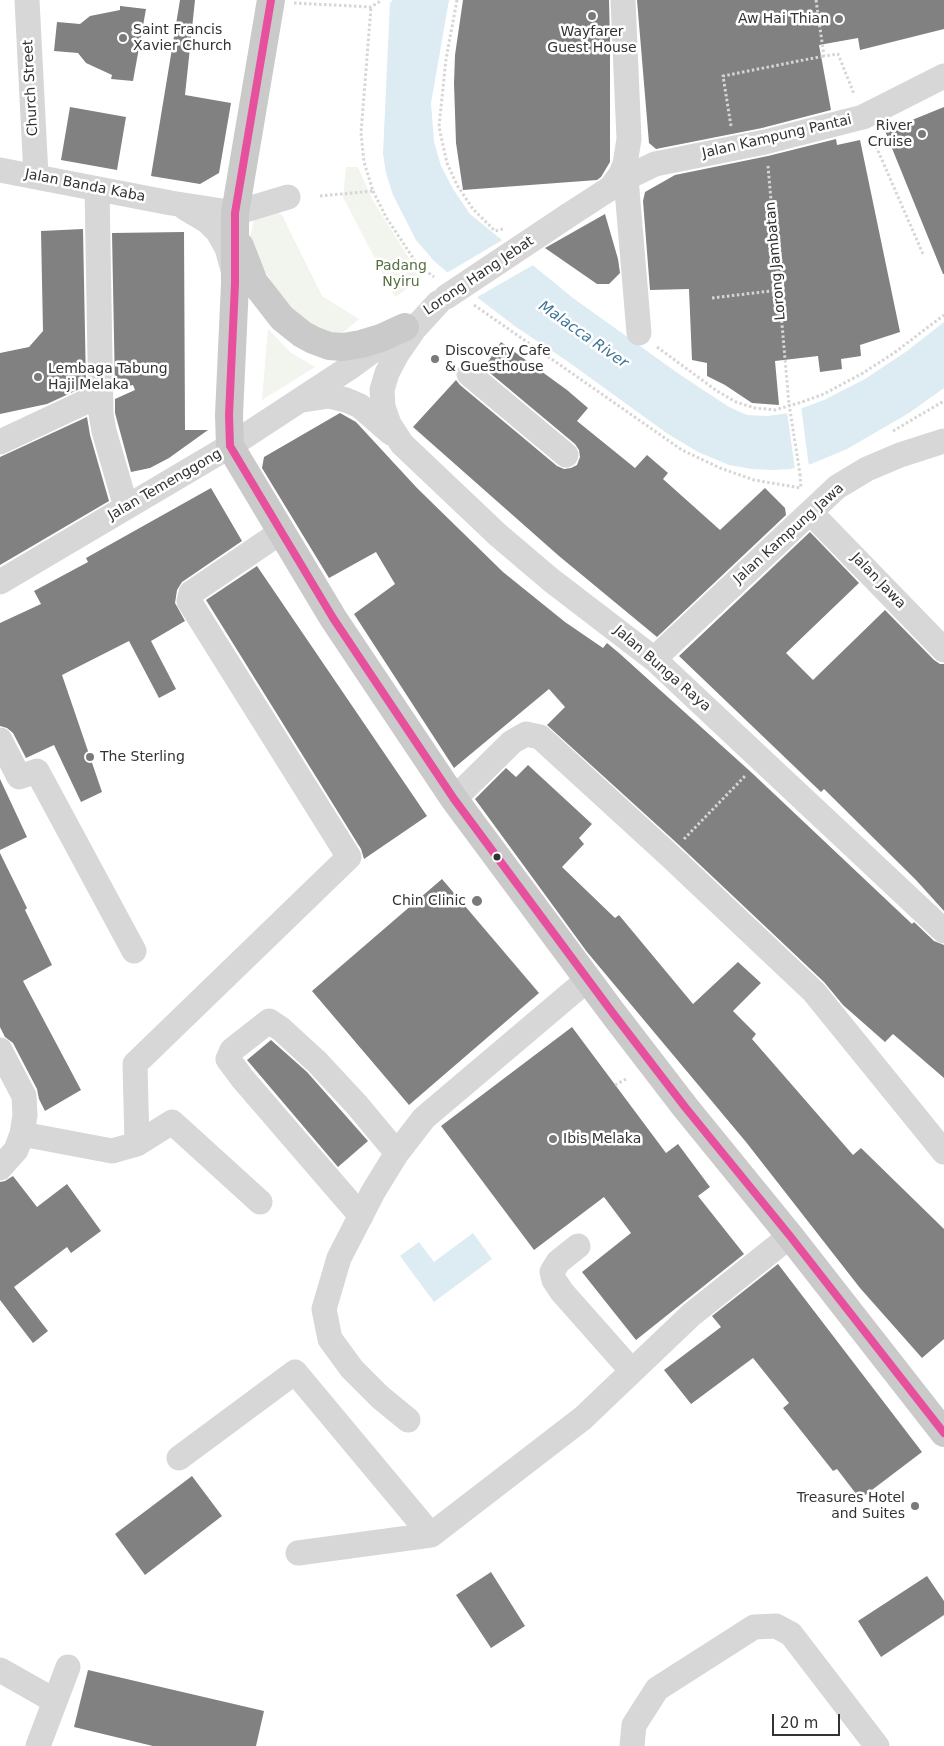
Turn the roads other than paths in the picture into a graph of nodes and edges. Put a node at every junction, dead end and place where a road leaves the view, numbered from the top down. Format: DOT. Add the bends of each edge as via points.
graph roads {
  1 [pos="26,0"];
  2 [pos="623,0"];
  3 [pos="271,1"];
  4 [pos="944,76"];
  5 [pos="629,139"];
  6 [pos="655,164"];
  7 [pos="0,170"];
  8 [pos="36,176"];
  9 [pos="617,184"];
  10 [pos="97,189"];
  11 [pos="288,196"];
  12 [pos="171,203"];
  13 [pos="235,219"];
  14 [pos="235,284"];
  15 [pos="441,293"];
  16 [pos="405,327"];
  17 [pos="639,333"];
  18 [pos="352,366"];
  19 [pos="469,374"];
  20 [pos="100,395"];
  21 [pos="296,402"];
  22 [pos="944,441"];
  23 [pos="0,442"];
  24 [pos="402,444"];
  25 [pos="230,446"];
  26 [pos="566,455"];
  27 [pos="126,507"];
  28 [pos="811,513"];
  29 [pos="281,532"];
  30 [pos="0,582"];
  31 [pos="944,650"];
  32 [pos="654,659"];
  33 [pos="0,740"];
  34 [pos="454,798"];
  35 [pos="944,931"];
  36 [pos="134,951"];
  37 [pos="587,980"];
  38 [pos="0,1050"];
  39 [pos="22,1134"];
  40 [pos="137,1144"];
  41 [pos="944,1152"];
  42 [pos="397,1153"];
  43 [pos="0,1168"];
  44 [pos="260,1202"];
  45 [pos="361,1216"];
  46 [pos="790,1236"];
  47 [pos="578,1246"];
  48 [pos="632,1372"];
  49 [pos="408,1420"];
  50 [pos="944,1433"];
  51 [pos="179,1458"];
  52 [pos="431,1535"];
  53 [pos="298,1553"];
  54 [pos="68,1667"];
  55 [pos="0,1670"];
  56 [pos="55,1701"];
  57 [pos="38,1746"];
  58 [pos="632,1746"];
  59 [pos="877,1746"];
  1 -- 8 [label="street, Church Street"];
  2 -- 5 [label="street"];
  3 -- 13 [label="main road"];
  4 -- 6 [label="street, Jalan Kampung Pantai" via="863,117 765,142"];
  5 -- 6 [label="street" via="639,160"];
  5 -- 9 [label="street" via="625,164"];
  6 -- 9 [label="street, Jalan Kampung Pantai"];
  7 -- 8 [label="street, Jalan Banda Kaba"];
  8 -- 10 [label="street, Jalan Banda Kaba"];
  9 -- 15 [label="street, Lorong Hang Jebat, bridge"];
  9 -- 17 [label="street"];
  10 -- 12 [label="street, Jalan Banda Kaba"];
  10 -- 20 [label="street"];
  11 -- 13 [label="street"];
  12 -- 13 [label="street, Jalan Banda Kaba"];
  12 -- 14 [label="street, Jalan Banda Kaba" via="192,211 218,232 232,263"];
  13 -- 14 [label="main road"];
  13 -- 16 [label="main road" via="242,255 254,282 282,318 302,334 329,346 343,347 381,338"];
  14 -- 25 [label="main road"];
  15 -- 16 [label="street, Lorong Hang Jebat"];
  15 -- 24 [label="street, Jalan Bunga Raya" via="397,354 382,390 389,424"];
  16 -- 18 [label="street, Lorong Hang Jebat"];
  18 -- 21 [label="street, Jalan Temenggong"];
  19 -- 26 [label="street"];
  20 -- 23 [label="street"];
  20 -- 27 [label="street" via="104,431"];
  21 -- 24 [label="street" via="328,396 346,400 360,406"];
  21 -- 25 [label="street, Jalan Temenggong"];
  22 -- 28 [label="street, Jalan Kampung Jawa" via="867,469 837,487"];
  24 -- 32 [label="street, Jalan Bunga Raya" via="550,580"];
  25 -- 27 [label="street, Jalan Temenggong"];
  25 -- 29 [label="main road"];
  27 -- 30 [label="street, Jalan Temenggong"];
  28 -- 31 [label="street, Jalan Jawa"];
  28 -- 32 [label="street, Jalan Kampung Jawa"];
  29 -- 34 [label="main road"];
  29 -- 40 [label="street" via="191,593 190,601 349,857 135,1064"];
  32 -- 35 [label="street, Jalan Bunga Raya"];
  33 -- 36 [label="street" via="19,777 37,771"];
  34 -- 37 [label="main road"];
  34 -- 41 [label="street" via="512,742 526,734 540,738 814,992"];
  37 -- 42 [label="street" via="424,1118"];
  37 -- 46 [label="main road"];
  38 -- 39 [label="street" via="24,1096"];
  39 -- 40 [label="street" via="112,1151"];
  39 -- 43 [label="street" via="16,1150"];
  40 -- 44 [label="street" via="172,1122"];
  42 -- 45 [label="street"];
  42 -- 45 [label="street" via="316,1062 269,1020 232,1050 228,1059 242,1078"];
  45 -- 49 [label="street" via="340,1258 324,1309 330,1339 352,1370"];
  46 -- 48 [label="street" via="691,1315"];
  46 -- 50 [label="main road"];
  47 -- 48 [label="street" via="558,1262 552,1272 554,1280"];
  48 -- 52 [label="street" via="583,1418"];
  51 -- 52 [label="street" via="295,1372"];
  52 -- 53 [label="street"];
  54 -- 56 [label="street"];
  55 -- 56 [label="street"];
  56 -- 57 [label="street"];
  58 -- 59 [label="street" via="634,1725 657,1689 754,1627 776,1626 791,1634"];
}
